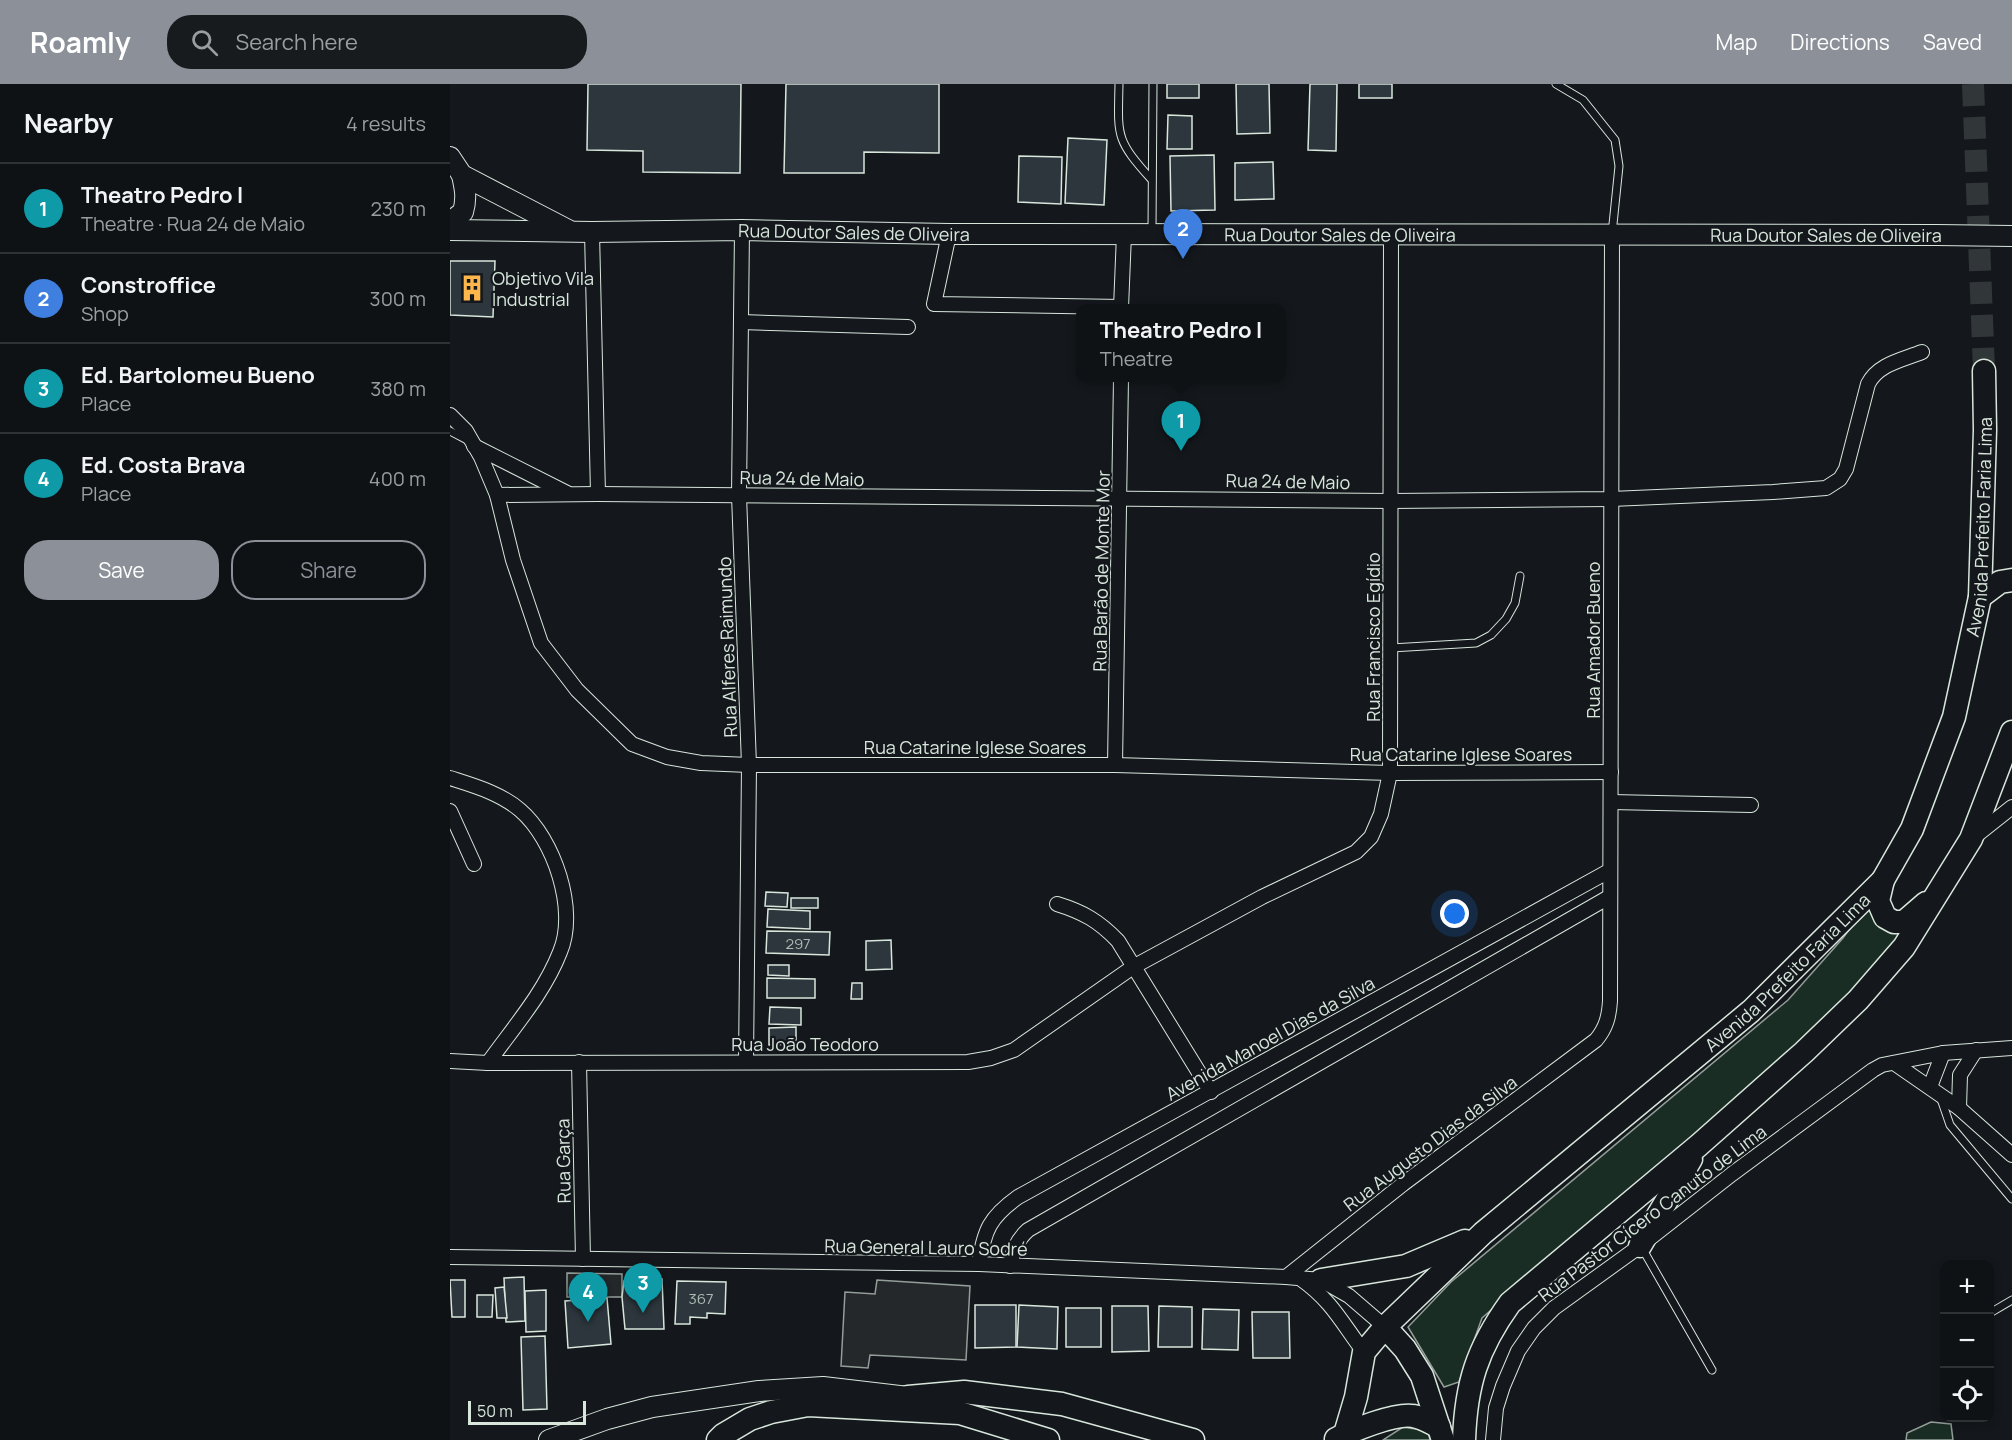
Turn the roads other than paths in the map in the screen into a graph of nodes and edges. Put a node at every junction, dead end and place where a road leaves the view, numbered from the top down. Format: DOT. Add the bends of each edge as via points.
graph roads {
  1 [pos="1119,84"];
  2 [pos="1153,84"];
  3 [pos="1556,84"];
  4 [pos="450,157"];
  5 [pos="462,175"];
  6 [pos="1151,179"];
  7 [pos="450,222"];
  8 [pos="450,230"];
  9 [pos="741,230"];
  10 [pos="570,231"];
  11 [pos="592,232"];
  12 [pos="949,234"];
  13 [pos="1124,234"];
  14 [pos="1391,234"];
  15 [pos="1152,235"];
  16 [pos="1612,236"];
  17 [pos="2012,236"];
  18 [pos="1121,304"];
  19 [pos="1076,307"];
  20 [pos="741,322"];
  21 [pos="908,327"];
  22 [pos="1922,352"];
  23 [pos="1984,371"];
  24 [pos="1121,382"];
  25 [pos="450,415"];
  26 [pos="450,431"];
  27 [pos="473,444"];
  28 [pos="568,494"];
  29 [pos="598,494"];
  30 [pos="497,495"];
  31 [pos="739,495"];
  32 [pos="1120,498"];
  33 [pos="1611,499"];
  34 [pos="1391,501"];
  35 [pos="1520,576"];
  36 [pos="2012,580"];
  37 [pos="1980,597"];
  38 [pos="1391,648"];
  39 [pos="2012,732"];
  40 [pos="749,765"];
  41 [pos="1115,765"];
  42 [pos="1611,772"];
  43 [pos="1390,773"];
  44 [pos="450,778"];
  45 [pos="1611,802"];
  46 [pos="1751,805"];
  47 [pos="2012,807"];
  48 [pos="450,811"];
  49 [pos="1971,839"];
  50 [pos="474,864"];
  51 [pos="1609,871"];
  52 [pos="1883,880"];
  53 [pos="1580,887"];
  54 [pos="1939,893"];
  55 [pos="1609,897"];
  56 [pos="1057,904"];
  57 [pos="1592,908"];
  58 [pos="1133,967"];
  59 [pos="1596,1040"];
  60 [pos="2012,1048"];
  61 [pos="1976,1050"];
  62 [pos="1943,1053"];
  63 [pos="450,1061"];
  64 [pos="579,1062"];
  65 [pos="746,1062"];
  66 [pos="488,1063"];
  67 [pos="1894,1063"];
  68 [pos="1935,1090"];
  69 [pos="1211,1092"];
  70 [pos="1959,1108"];
  71 [pos="1699,1145"];
  72 [pos="2012,1155"];
  73 [pos="2012,1199"];
  74 [pos="1483,1233"];
  75 [pos="1640,1246"];
  76 [pos="450,1257"];
  77 [pos="583,1259"];
  78 [pos="979,1264"];
  79 [pos="1010,1266"];
  80 [pos="1302,1278"];
  81 [pos="2012,1300"];
  82 [pos="1994,1310"];
  83 [pos="1385,1327"];
  84 [pos="1364,1352"];
  85 [pos="1712,1370"];
  86 [pos="908,1397"];
  87 [pos="960,1413"];
  88 [pos="1441,1433"];
  89 [pos="1341,1438"];
  90 [pos="549,1440"];
  91 [pos="718,1440"];
  92 [pos="1048,1440"];
  93 [pos="1192,1440"];
  94 [pos="1464,1440"];
  95 [pos="1493,1440"];
  1 -- 6 [label="lane" via="1122,143"];
  2 -- 6 [label="lane"];
  3 -- 16 [label="lane" via="1583,100 1615,140 1620,166"];
  4 -- 5 [label="main road"];
  5 -- 7 [label="main road" via="467,198 463,212"];
  5 -- 10 [label="main road"];
  6 -- 15 [label="lane"];
  8 -- 10 [label="main road, Rua Doutor Sales de Oliveira"];
  9 -- 11 [label="main road, Rua Doutor Sales de Oliveira"];
  9 -- 12 [label="main road, Rua Doutor Sales de Oliveira"];
  9 -- 20 [label="street, Rua Alferes Raimundo"];
  10 -- 11 [label="main road, Rua Doutor Sales de Oliveira"];
  11 -- 29 [label="street"];
  12 -- 13 [label="main road, Rua Doutor Sales de Oliveira"];
  12 -- 19 [label="street" via="934,304"];
  13 -- 15 [label="main road, Rua Doutor Sales de Oliveira"];
  13 -- 18 [label="street"];
  14 -- 15 [label="main road, Rua Doutor Sales de Oliveira"];
  14 -- 16 [label="main road, Rua Doutor Sales de Oliveira"];
  14 -- 34 [label="street, Rua Francisco Egídio"];
  16 -- 17 [label="main road, Rua Doutor Sales de Oliveira"];
  16 -- 33 [label="street, Rua Amador Bueno"];
  20 -- 21 [label="street"];
  20 -- 31 [label="street, Rua Alferes Raimundo"];
  22 -- 33 [label="street, Rua 24 de Maio" via="1872,375 1846,469 1840,479 1826,488"];
  23 -- 37 [label="main road, Avenida Prefeito Faria Lima"];
  24 -- 32 [label="street, Rua Barão de Monte Mor"];
  25 -- 27 [label="street"];
  26 -- 27 [label="lane"];
  27 -- 28 [label="street, Rua 24 de Maio"];
  27 -- 30 [label="street, Rua Catarine Iglese Soares"];
  28 -- 29 [label="street, Rua 24 de Maio"];
  28 -- 30 [label="street, Rua 24 de Maio"];
  29 -- 31 [label="street, Rua 24 de Maio"];
  30 -- 40 [label="street, Rua Catarine Iglese Soares" via="513,560 542,643 577,690 632,744 667,757"];
  31 -- 32 [label="street, Rua 24 de Maio"];
  31 -- 40 [label="street, Rua Alferes Raimundo"];
  32 -- 34 [label="street, Rua 24 de Maio"];
  32 -- 41 [label="street, Rua Barão de Monte Mor"];
  33 -- 34 [label="street, Rua 24 de Maio"];
  33 -- 42 [label="street, Rua Amador Bueno"];
  34 -- 38 [label="street, Rua Francisco Egídio"];
  35 -- 38 [label="lane" via="1515,603 1491,635 1476,643"];
  36 -- 37 [label="main road" via="2000,582"];
  37 -- 52 [label="main road, Avenida Prefeito Faria Lima" via="1954,717 1912,829"];
  38 -- 43 [label="street, Rua Francisco Egídio"];
  39 -- 49 [label="main road"];
  40 -- 41 [label="street, Rua Catarine Iglese Soares"];
  40 -- 65 [label="street, Rua Alferes Raimundo"];
  41 -- 43 [label="street, Rua Catarine Iglese Soares"];
  42 -- 43 [label="street, Rua Catarine Iglese Soares"];
  42 -- 45 [label="street, Rua Amador Bueno"];
  43 -- 58 [label="street, Rua Francisco Egídio" via="1381,814 1371,837 1356,852 1262,897"];
  44 -- 66 [label="street" via="492,792 535,825 565,895 567,918 561,951 541,989"];
  45 -- 46 [label="street"];
  45 -- 51 [label="street, Rua Amador Bueno"];
  47 -- 49 [label="street"];
  48 -- 50 [label="street"];
  49 -- 54 [label="main road"];
  51 -- 53 [label="street, Avenida Manoel Dias da Silva"];
  51 -- 55 [label="street, Rua Amador Bueno"];
  52 -- 54 [label="main road" via="1878,902 1885,917 1894,922 1904,922"];
  52 -- 74 [label="main road, Avenida Prefeito Faria Lima" via="1751,1011"];
  53 -- 57 [label="street"];
  53 -- 69 [label="street, Avenida Manoel Dias da Silva"];
  54 -- 71 [label="main road" via="1904,947 1858,1000"];
  55 -- 57 [label="street"];
  55 -- 59 [label="street, Rua Amador Bueno" via="1611,1001 1604,1031"];
  56 -- 58 [label="street" via="1105,927"];
  57 -- 79 [label="street" via="1028,1230 1019,1238"];
  58 -- 65 [label="street, Rua João Teodoro" via="1014,1050 991,1058 968,1062"];
  58 -- 69 [label="street"];
  59 -- 80 [label="street, Rua Augusto Dias da Silva" via="1403,1184"];
  60 -- 61 [label="street, Rua Pastor Cícero Canuto de Lima"];
  61 -- 62 [label="street, Rua Pastor Cícero Canuto de Lima"];
  61 -- 70 [label="street" via="1960,1075"];
  62 -- 67 [label="street, Rua Pastor Cícero Canuto de Lima"];
  62 -- 68 [label="street"];
  63 -- 66 [label="street, Rua João Teodoro"];
  64 -- 65 [label="street, Rua João Teodoro"];
  64 -- 66 [label="street, Rua João Teodoro"];
  64 -- 77 [label="street, Rua Garça"];
  67 -- 68 [label="street"];
  67 -- 75 [label="street, Rua Pastor Cícero Canuto de Lima" via="1863,1076"];
  68 -- 70 [label="street"];
  68 -- 73 [label="lane" via="1950,1125"];
  69 -- 78 [label="street, Avenida Manoel Dias da Silva" via="1001,1209 983,1238"];
  70 -- 72 [label="street"];
  71 -- 75 [label="main road"];
  71 -- 94 [label="main road" via="1510,1303 1482,1347 1472,1375"];
  74 -- 80 [label="main road" via="1406,1266"];
  74 -- 83 [label="main road, Avenida Prefeito Faria Lima"];
  75 -- 85 [label="lane"];
  75 -- 95 [label="street, Rua Pastor Cícero Canuto de Lima" via="1554,1308 1534,1328 1518,1351 1503,1386"];
  76 -- 77 [label="street, Rua General Lauro Sodré"];
  77 -- 78 [label="street, Rua General Lauro Sodré"];
  78 -- 79 [label="street, Rua General Lauro Sodré"];
  79 -- 80 [label="street, Rua General Lauro Sodré"];
  80 -- 83 [label="street, Rua General Lauro Sodré" via="1349,1296"];
  80 -- 84 [label="street" via="1327,1301"];
  81 -- 82 [label="lane"];
  83 -- 84 [label="main road, Avenida Prefeito Faria Lima"];
  83 -- 88 [label="main road" via="1422,1376"];
  84 -- 89 [label="main road, Avenida Prefeito Faria Lima" via="1356,1397"];
  86 -- 87 [label="main road"];
  86 -- 90 [label="main road" via="823,1387 759,1391 652,1407"];
  86 -- 93 [label="main road" via="964,1392 1062,1404"];
  87 -- 91 [label="main road" via="808,1405 750,1419"];
  87 -- 92 [label="main road"];
  88 -- 89 [label="main road" via="1416,1416 1402,1415"];
}
